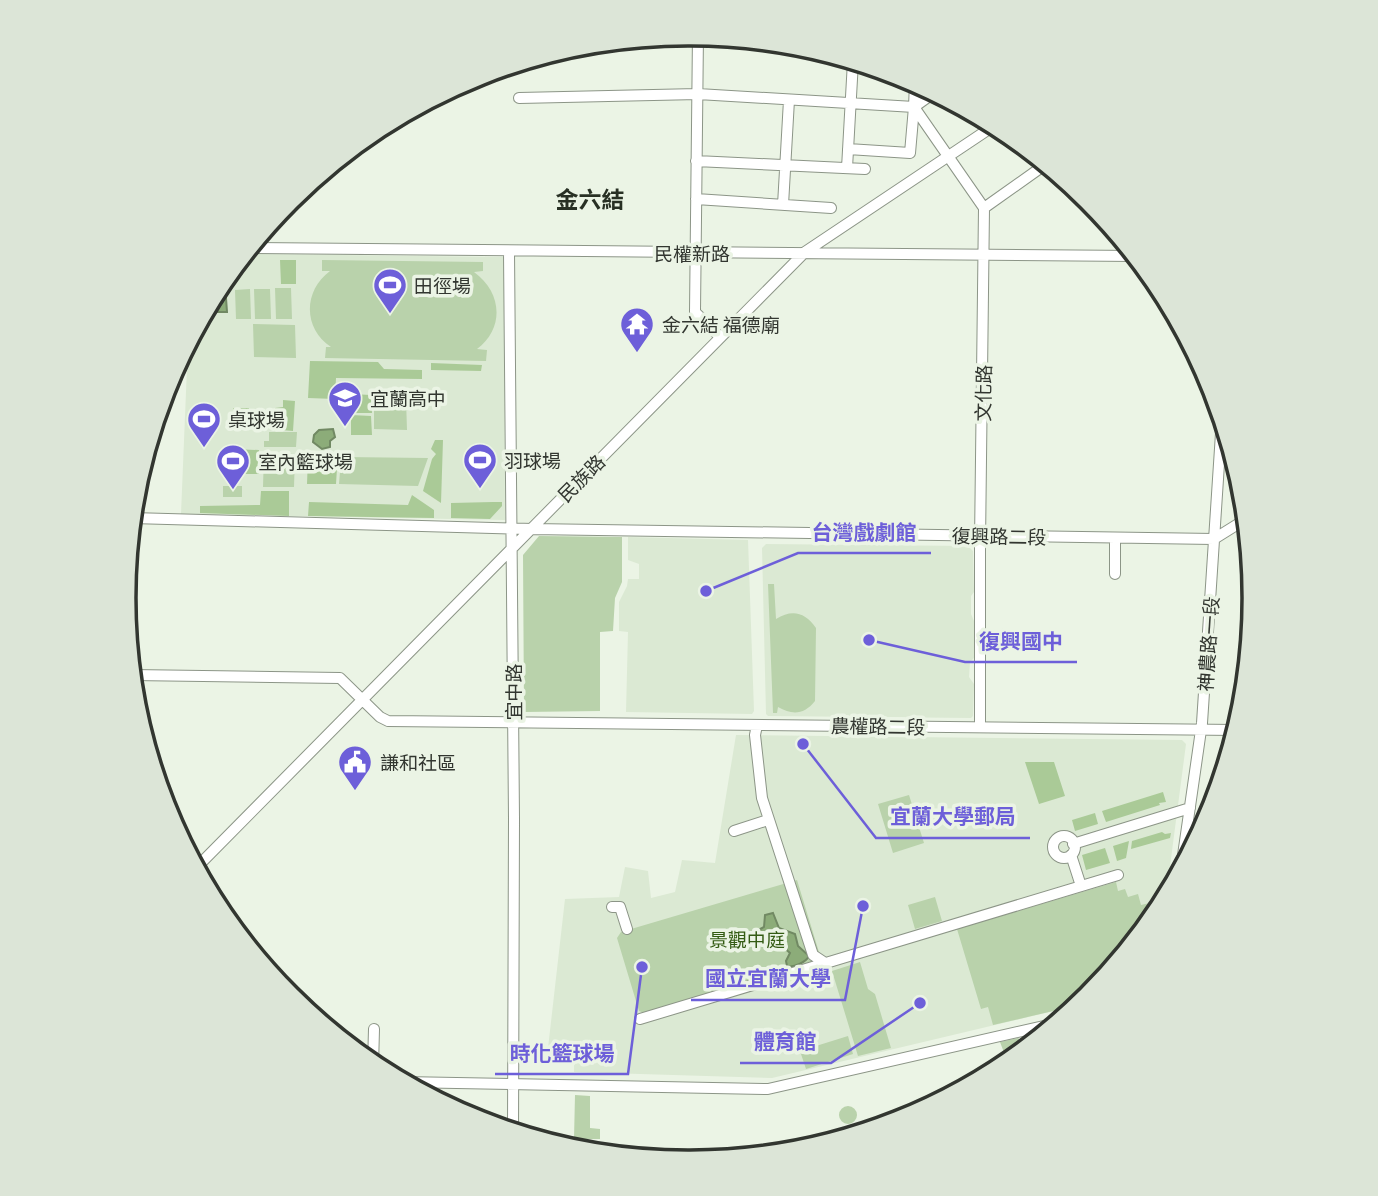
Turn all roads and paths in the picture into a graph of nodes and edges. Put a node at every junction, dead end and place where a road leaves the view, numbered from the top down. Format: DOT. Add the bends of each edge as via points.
graph roads {
  1 [pos="698,46"];
  2 [pos="852,70"];
  3 [pos="698,94"];
  4 [pos="915,94"];
  5 [pos="519,98"];
  6 [pos="925,99"];
  7 [pos="789,100"];
  8 [pos="850,103"];
  9 [pos="914,107"];
  10 [pos="985,132"];
  11 [pos="848,149"];
  12 [pos="949,157"];
  13 [pos="696,161"];
  14 [pos="785,165"];
  15 [pos="847,168"];
  16 [pos="865,169"];
  17 [pos="1037,170"];
  18 [pos="696,199"];
  19 [pos="783,205"];
  20 [pos="831,208"];
  21 [pos="984,208"];
  22 [pos="262,248"];
  23 [pos="509,251"];
  24 [pos="805,252"];
  25 [pos="695,253"];
  26 [pos="983,255"];
  27 [pos="1122,256"];
  28 [pos="720,337"];
  29 [pos="1220,446"];
  30 [pos="142,518"];
  31 [pos="1237,525"];
  32 [pos="511,528"];
  33 [pos="531,529"];
  34 [pos="980,535"];
  35 [pos="1115,538"];
  36 [pos="1214,539"];
  37 [pos="512,549"];
  38 [pos="1115,574"];
  39 [pos="142,675"];
  40 [pos="362,699"];
  41 [pos="513,723"];
  42 [pos="757,724"];
  43 [pos="980,727"];
  44 [pos="1201,730"];
  45 [pos="1226,730"];
  46 [pos="1190,808"];
  47 [pos="768,820"];
  48 [pos="734,831"];
  49 [pos="1185,842"];
  50 [pos="1073,844"];
  51 [pos="1071,855"];
  52 [pos="203,860"];
  53 [pos="1118,875"];
  54 [pos="1081,886"];
  55 [pos="612,907"];
  56 [pos="627,929"];
  57 [pos="825,963"];
  58 [pos="640,1019"];
  59 [pos="1035,1028"];
  60 [pos="374,1029"];
  61 [pos="373,1051"];
  62 [pos="425,1083"];
  63 [pos="514,1085"];
  64 [pos="513,1122"];
  1 -- 3 [label="street"];
  2 -- 8 [label="street"];
  3 -- 5 [label="street"];
  3 -- 7 [label="street"];
  3 -- 13 [label="street"];
  4 -- 9 [label="street"];
  6 -- 9 [label="street"];
  7 -- 8 [label="street"];
  7 -- 14 [label="street"];
  8 -- 9 [label="street"];
  8 -- 11 [label="street"];
  9 -- 11 [label="street" via="910,153"];
  9 -- 12 [label="street"];
  10 -- 12 [label="street, 民族路"];
  11 -- 15 [label="street"];
  12 -- 21 [label="street"];
  12 -- 24 [label="street, 民族路"];
  13 -- 14 [label="street"];
  13 -- 18 [label="street"];
  14 -- 15 [label="street"];
  14 -- 19 [label="street"];
  15 -- 16 [label="street"];
  17 -- 21 [label="street"];
  18 -- 19 [label="street"];
  18 -- 25 [label="street"];
  19 -- 20 [label="street"];
  21 -- 26 [label="street, 文化路"];
  22 -- 23 [label="street, 民權新路"];
  23 -- 25 [label="street, 民權新路"];
  23 -- 32 [label="street, 宜中路"];
  24 -- 25 [label="street, 民權新路"];
  24 -- 26 [label="street, 民權新路"];
  24 -- 28 [label="street, 民族路"];
  25 -- 28 [label="street" via="695,312"];
  26 -- 27 [label="street, 民權新路"];
  26 -- 34 [label="street, 文化路"];
  28 -- 33 [label="street, 民族路"];
  29 -- 36 [label="street, 神農路一段"];
  30 -- 32 [label="street, 復興路二段"];
  31 -- 36 [label="street"];
  32 -- 33 [label="street, 復興路二段"];
  32 -- 37 [label="street, 宜中路"];
  33 -- 34 [label="street, 復興路二段"];
  33 -- 37 [label="street, 民族路"];
  34 -- 35 [label="street, 復興路二段"];
  34 -- 43 [label="street, 文化路"];
  35 -- 36 [label="street, 復興路二段"];
  35 -- 38 [label="street"];
  36 -- 44 [label="street, 神農路一段"];
  37 -- 40 [label="street, 民族路"];
  37 -- 41 [label="street, 宜中路"];
  39 -- 40 [label="street, 農權路二段" via="340,678"];
  40 -- 41 [label="street, 農權路二段" via="388,721"];
  40 -- 52 [label="street, 民族路"];
  41 -- 42 [label="street, 農權路二段"];
  41 -- 63 [label="street, 宜中路"];
  42 -- 43 [label="street, 農權路二段"];
  42 -- 47 [label="street" via="762,799"];
  43 -- 44 [label="street, 農權路二段"];
  44 -- 45 [label="street, 農權路二段"];
  44 -- 46 [label="street, 神農路一段"];
  46 -- 49 [label="street, 神農路一段"];
  46 -- 50 [label="street"];
  47 -- 48 [label="street"];
  47 -- 57 [label="street" via="813,955"];
  50 -- 51 [label="street"];
  50 -- 51 [label="street" via="1065,835 1054,844 1059,856"];
  51 -- 54 [label="street"];
  53 -- 54 [label="street"];
  54 -- 57 [label="street"];
  55 -- 56 [label="street" via="620,907"];
  57 -- 58 [label="street"];
  59 -- 63 [label="street" via="768,1089"];
  60 -- 61 [label="street"];
  62 -- 63 [label="street"];
  63 -- 64 [label="street, 宜中路"];
}
